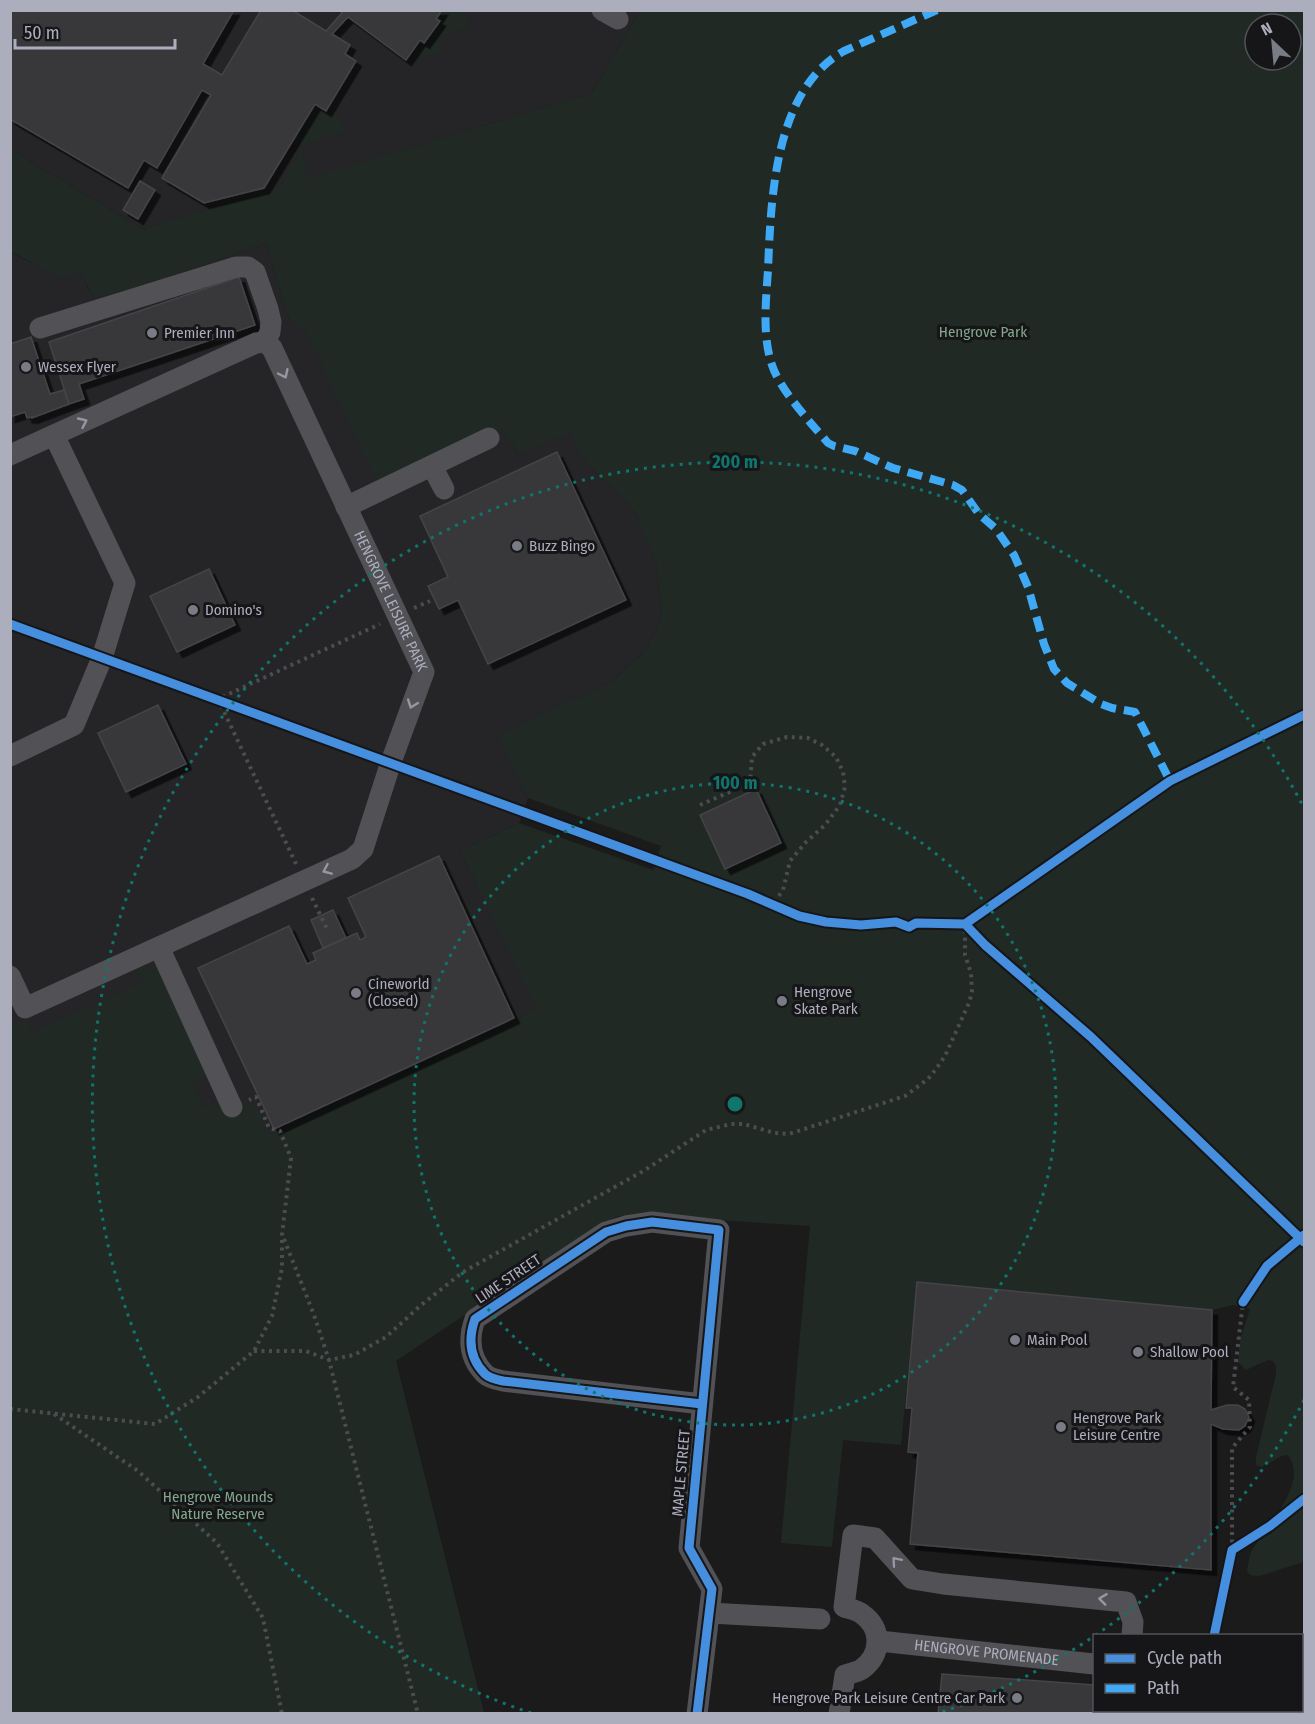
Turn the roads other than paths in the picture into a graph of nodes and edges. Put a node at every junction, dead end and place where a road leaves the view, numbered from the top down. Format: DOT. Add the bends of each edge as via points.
graph roads {
  1 [pos="39,328"];
  2 [pos="265,342"];
  3 [pos="54,435"];
  4 [pos="489,438"];
  5 [pos="10,455"];
  6 [pos="432,466"];
  7 [pos="444,489"];
  8 [pos="346,507"];
  9 [pos="10,756"];
  10 [pos="159,947"];
  11 [pos="10,976"];
  12 [pos="232,1107"];
  13 [pos="719,1230"];
  14 [pos="702,1404"];
  15 [pos="710,1614"];
  16 [pos="820,1618"];
  17 [pos="1132,1634"];
  18 [pos="879,1641"];
  19 [pos="1093,1664"];
  20 [pos="698,1713"];
  21 [pos="840,1713"];
  1 -- 2 [label="street" via="236,267 248,267 255,273 268,309 270,332"];
  3 -- 2 [label="street, one-way"];
  2 -- 8 [label="street, HENGROVE LEISURE PARK, one-way" via="272,348"];
  3 -- 5 [label="street"];
  3 -- 9 [label="street" via="125,583 102,658 74,725"];
  4 -- 6 [label="street"];
  6 -- 7 [label="street"];
  6 -- 8 [label="street"];
  8 -- 10 [label="street, HENGROVE LEISURE PARK, one-way" via="424,672 363,849 352,859"];
  10 -- 11 [label="street, HENGROVE LEISURE PARK" via="25,1008"];
  10 -- 12 [label="street"];
  13 -- 14 [label="street, MAPLE STREET"];
  13 -- 14 [label="street, LIME STREET" via="652,1222 606,1232 475,1319 469,1344 486,1376 503,1382"];
  14 -- 15 [label="street, MAPLE STREET" via="689,1548 712,1589"];
  15 -- 16 [label="street"];
  15 -- 20 [label="street, MAPLE STREET"];
  17 -- 18 [label="street, one-way" via="1133,1622 1126,1602 912,1579 875,1538 853,1535 844,1607 869,1620"];
  18 -- 19 [label="street, HENGROVE PROMENADE"];
  18 -- 21 [label="street" via="873,1658 861,1670 845,1675"];
}
